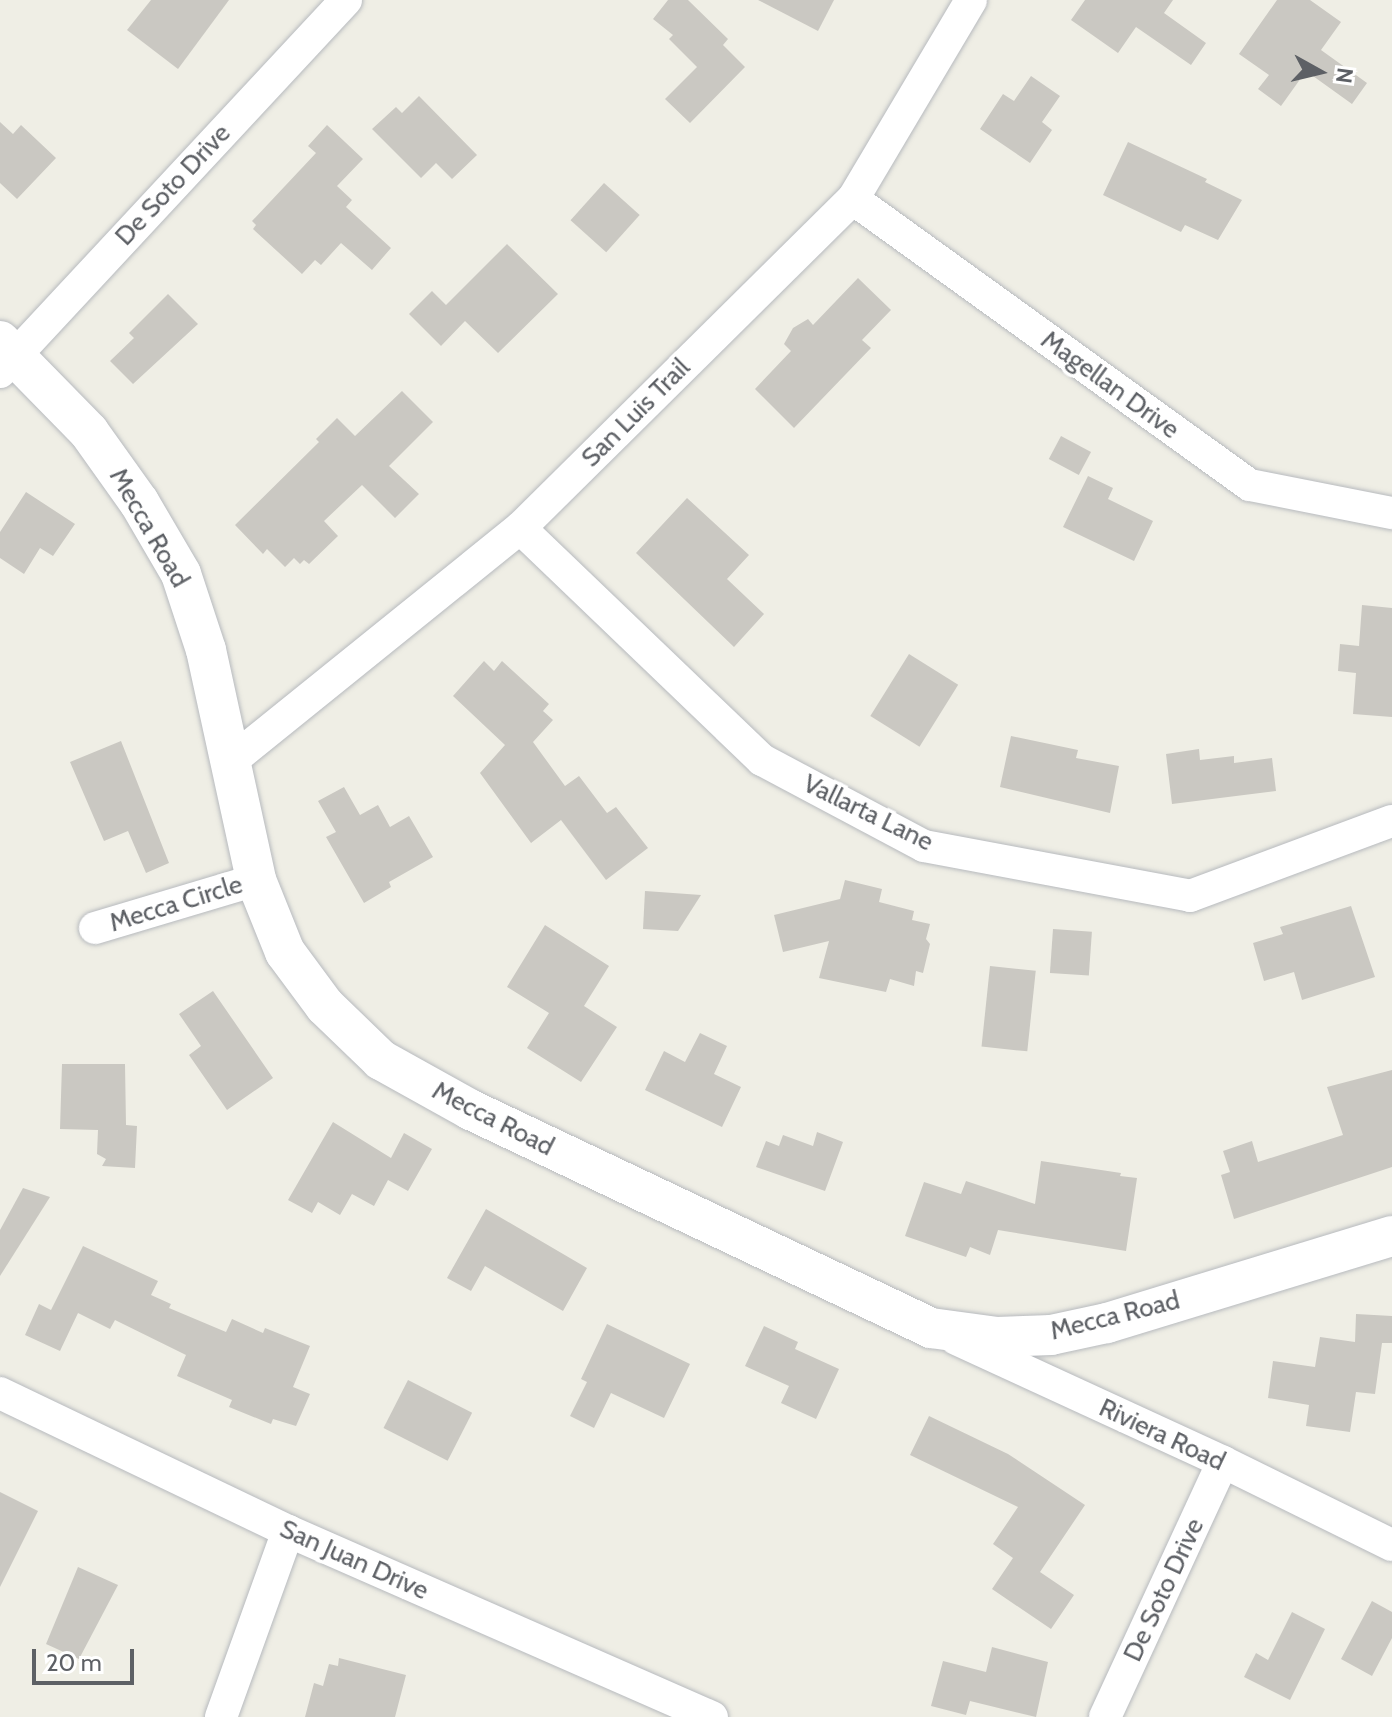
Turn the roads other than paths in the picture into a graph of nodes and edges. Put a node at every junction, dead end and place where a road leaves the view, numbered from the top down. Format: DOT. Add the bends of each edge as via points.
graph roads {
  1 [pos="971,0"];
  2 [pos="341,2"];
  3 [pos="853,199"];
  4 [pos="5,356"];
  5 [pos="1392,513"];
  6 [pos="520,528"];
  7 [pos="230,762"];
  8 [pos="1392,821"];
  9 [pos="256,880"];
  10 [pos="95,928"];
  11 [pos="1392,1236"];
  12 [pos="931,1328"];
  13 [pos="0,1393"];
  14 [pos="1223,1462"];
  15 [pos="288,1531"];
  16 [pos="1392,1545"];
  17 [pos="221,1717"];
  18 [pos="712,1717"];
  19 [pos="1105,1717"];
  1 -- 3 [label="street, San Luis Trail"];
  2 -- 4 [label="street, De Soto Drive"];
  3 -- 5 [label="street, Magellan Drive" via="1250,485"];
  3 -- 6 [label="street, San Luis Trail"];
  4 -- 7 [label="street, Mecca Road" via="89,432 181,574 206,650"];
  6 -- 7 [label="street, San Luis Trail"];
  6 -- 8 [label="street, Vallarta Lane" via="762,760 924,846 1190,896"];
  7 -- 9 [label="street, Mecca Road"];
  9 -- 10 [label="street, Mecca Circle"];
  9 -- 12 [label="street, Mecca Road" via="285,952 325,1006 381,1060 471,1110"];
  11 -- 12 [label="street, Mecca Road" via="1107,1323 1051,1335 997,1337"];
  12 -- 14 [label="street, Riviera Road"];
  13 -- 15 [label="street, San Juan Drive"];
  14 -- 16 [label="street, Riviera Road"];
  14 -- 19 [label="street, De Soto Drive"];
  15 -- 17 [label="street"];
  15 -- 18 [label="street, San Juan Drive"];
}
